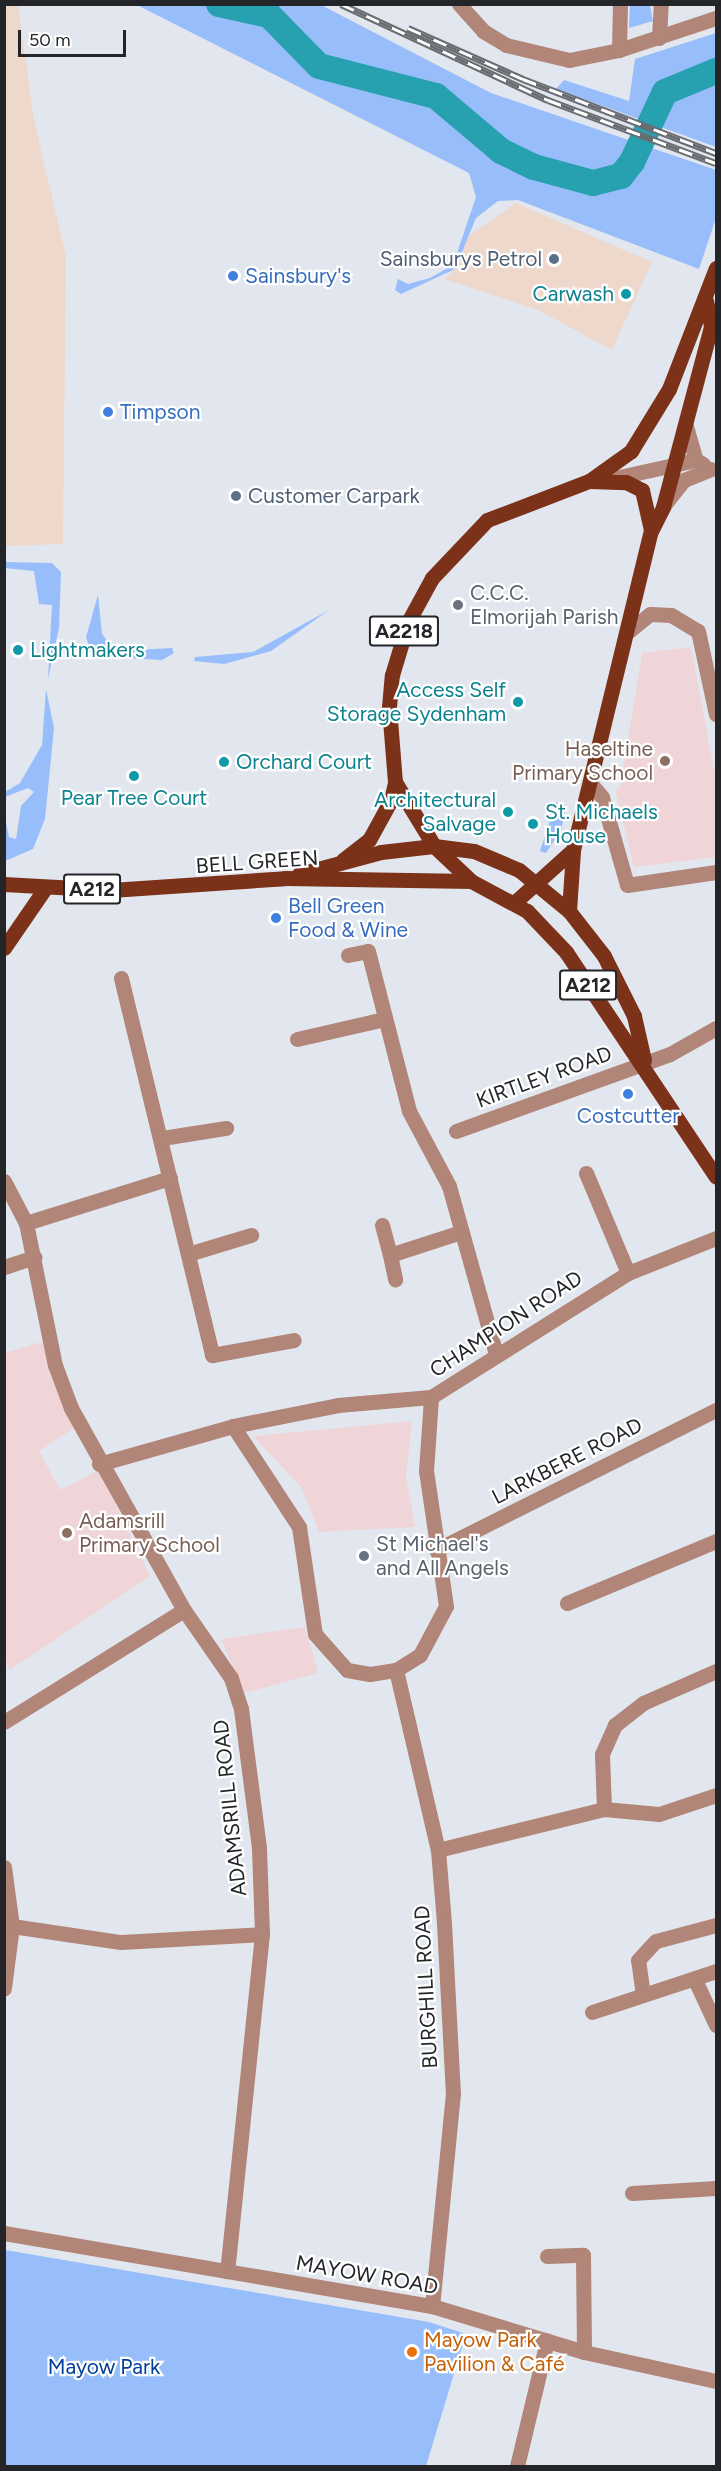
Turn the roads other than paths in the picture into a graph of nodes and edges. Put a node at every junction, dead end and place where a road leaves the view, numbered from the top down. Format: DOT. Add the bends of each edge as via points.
graph roads {
  1 [pos="459,4"];
  2 [pos="620,4"];
  3 [pos="661,4"];
  4 [pos="717,18"];
  5 [pos="659,38"];
  6 [pos="619,50"];
  7 [pos="717,268"];
  8 [pos="706,301"];
  9 [pos="686,426"];
  10 [pos="696,460"];
  11 [pos="675,463"];
  12 [pos="714,470"];
  13 [pos="589,481"];
  14 [pos="663,507"];
  15 [pos="651,531"];
  16 [pos="629,632"];
  17 [pos="717,714"];
  18 [pos="395,782"];
  19 [pos="590,783"];
  20 [pos="434,846"];
  21 [pos="573,850"];
  22 [pos="343,860"];
  23 [pos="717,872"];
  24 [pos="285,878"];
  25 [pos="471,881"];
  26 [pos="4,884"];
  27 [pos="539,885"];
  28 [pos="46,887"];
  29 [pos="521,907"];
  30 [pos="569,911"];
  31 [pos="4,948"];
  32 [pos="348,956"];
  33 [pos="121,978"];
  34 [pos="384,1019"];
  35 [pos="717,1028"];
  36 [pos="297,1040"];
  37 [pos="645,1063"];
  38 [pos="226,1128"];
  39 [pos="456,1131"];
  40 [pos="162,1138"];
  41 [pos="586,1173"];
  42 [pos="717,1177"];
  43 [pos="170,1178"];
  44 [pos="4,1181"];
  45 [pos="26,1223"];
  46 [pos="382,1225"];
  47 [pos="461,1232"];
  48 [pos="251,1235"];
  49 [pos="717,1238"];
  50 [pos="188,1254"];
  51 [pos="390,1255"];
  52 [pos="33,1257"];
  53 [pos="4,1267"];
  54 [pos="628,1273"];
  55 [pos="395,1279"];
  56 [pos="294,1340"];
  57 [pos="496,1354"];
  58 [pos="431,1397"];
  59 [pos="717,1410"];
  60 [pos="232,1426"];
  61 [pos="99,1464"];
  62 [pos="717,1541"];
  63 [pos="436,1550"];
  64 [pos="567,1603"];
  65 [pos="184,1610"];
  66 [pos="396,1670"];
  67 [pos="717,1671"];
  68 [pos="4,1722"];
  69 [pos="717,1795"];
  70 [pos="604,1809"];
  71 [pos="438,1850"];
  72 [pos="4,1867"];
  73 [pos="717,1925"];
  74 [pos="12,1926"];
  75 [pos="262,1934"];
  76 [pos="717,1971"];
  77 [pos="695,1980"];
  78 [pos="4,1988"];
  79 [pos="643,1995"];
  80 [pos="592,2012"];
  81 [pos="717,2025"];
  82 [pos="717,2188"];
  83 [pos="632,2193"];
  84 [pos="4,2233"];
  85 [pos="547,2256"];
  86 [pos="226,2271"];
  87 [pos="432,2306"];
  88 [pos="547,2341"];
  89 [pos="584,2352"];
  90 [pos="717,2381"];
  91 [pos="517,2466"];
  1 -- 6 [label="street" via="483,31 529,53 568,60"];
  2 -- 6 [label="street"];
  3 -- 5 [label="street"];
  4 -- 5 [label="street"];
  5 -- 6 [label="street"];
  7 -- 8 [label="main road, A2218"];
  8 -- 9 [label="main road, A2218" via="711,326"];
  8 -- 13 [label="main road, A2218" via="644,436 617,464"];
  9 -- 10 [label="street"];
  9 -- 11 [label="main road, A2218"];
  10 -- 11 [label="street"];
  10 -- 12 [label="street"];
  11 -- 13 [label="street"];
  11 -- 14 [label="main road, A2218"];
  12 -- 14 [label="street" via="684,480"];
  13 -- 15 [label="main road, A2218" via="626,482 642,490"];
  13 -- 18 [label="main road, A2218" via="487,520 432,578 408,622 392,675 388,707"];
  14 -- 15 [label="main road, A2218"];
  15 -- 16 [label="main road, A2218"];
  16 -- 17 [label="street" via="650,614 671,615 698,631"];
  16 -- 19 [label="main road, A2218"];
  18 -- 20 [label="main road"];
  18 -- 22 [label="main road, A2218" via="369,840"];
  19 -- 21 [label="main road, A2218"];
  19 -- 23 [label="street" via="602,797 627,885"];
  20 -- 22 [label="main road, A212"];
  20 -- 25 [label="main road"];
  20 -- 27 [label="main road, A212" via="498,860"];
  21 -- 27 [label="main road, A2218"];
  21 -- 30 [label="main road, A2218"];
  22 -- 24 [label="main road, A212"];
  24 -- 25 [label="main road, BELL GREEN / A212"];
  24 -- 28 [label="main road, BELL GREEN / A212" via="183,889"];
  25 -- 29 [label="main road, A212"];
  26 -- 28 [label="main road, A212"];
  27 -- 29 [label="main road, A2218"];
  27 -- 30 [label="main road, A212"];
  28 -- 31 [label="main road"];
  29 -- 37 [label="main road, A212" via="566,952"];
  30 -- 37 [label="main road, A212" via="604,956 634,1016"];
  32 -- 34 [label="street" via="368,951"];
  33 -- 40 [label="street"];
  34 -- 36 [label="street"];
  34 -- 47 [label="street" via="409,1111 449,1186"];
  35 -- 37 [label="street, KIRTLEY ROAD"];
  37 -- 39 [label="street, KIRTLEY ROAD"];
  37 -- 42 [label="main road, A212"];
  38 -- 40 [label="street"];
  40 -- 43 [label="street"];
  41 -- 54 [label="street"];
  43 -- 45 [label="street"];
  43 -- 50 [label="street"];
  44 -- 45 [label="street, ADAMSRILL ROAD"];
  45 -- 52 [label="street, ADAMSRILL ROAD"];
  46 -- 51 [label="street"];
  47 -- 51 [label="street"];
  47 -- 57 [label="street"];
  48 -- 50 [label="street"];
  49 -- 54 [label="street, CHAMPION ROAD"];
  50 -- 56 [label="street" via="212,1355"];
  51 -- 55 [label="street"];
  52 -- 53 [label="street"];
  52 -- 61 [label="street, ADAMSRILL ROAD" via="55,1365"];
  54 -- 57 [label="street, CHAMPION ROAD"];
  57 -- 58 [label="street, CHAMPION ROAD"];
  58 -- 60 [label="street, CHAMPION ROAD" via="338,1405"];
  58 -- 63 [label="street" via="426,1471"];
  59 -- 63 [label="street, LARKBERE ROAD"];
  60 -- 61 [label="street, CHAMPION ROAD"];
  60 -- 66 [label="street" via="299,1527 315,1634 328,1654 347,1670 370,1674"];
  61 -- 65 [label="street, ADAMSRILL ROAD" via="128,1502"];
  62 -- 64 [label="street"];
  63 -- 66 [label="street" via="446,1606 434,1638"];
  65 -- 68 [label="street"];
  65 -- 75 [label="street, ADAMSRILL ROAD" via="231,1678 241,1709 258,1836"];
  66 -- 71 [label="street, BURGHILL ROAD"];
  67 -- 70 [label="street" via="643,1703 615,1725 602,1754"];
  69 -- 70 [label="street" via="659,1814"];
  70 -- 71 [label="street"];
  71 -- 87 [label="street, BURGHILL ROAD" via="453,2093"];
  72 -- 74 [label="street"];
  73 -- 79 [label="street" via="656,1941 638,1960"];
  74 -- 75 [label="street" via="121,1942"];
  74 -- 78 [label="street"];
  75 -- 86 [label="street, ADAMSRILL ROAD"];
  76 -- 77 [label="street"];
  77 -- 79 [label="street"];
  77 -- 81 [label="street"];
  79 -- 80 [label="street"];
  82 -- 83 [label="street"];
  84 -- 86 [label="street, MAYOW ROAD"];
  85 -- 89 [label="street" via="583,2255"];
  86 -- 87 [label="street, MAYOW ROAD"];
  87 -- 88 [label="street, MAYOW ROAD"];
  88 -- 89 [label="street, MAYOW ROAD"];
  88 -- 91 [label="street"];
  89 -- 90 [label="street, MAYOW ROAD"];
}
